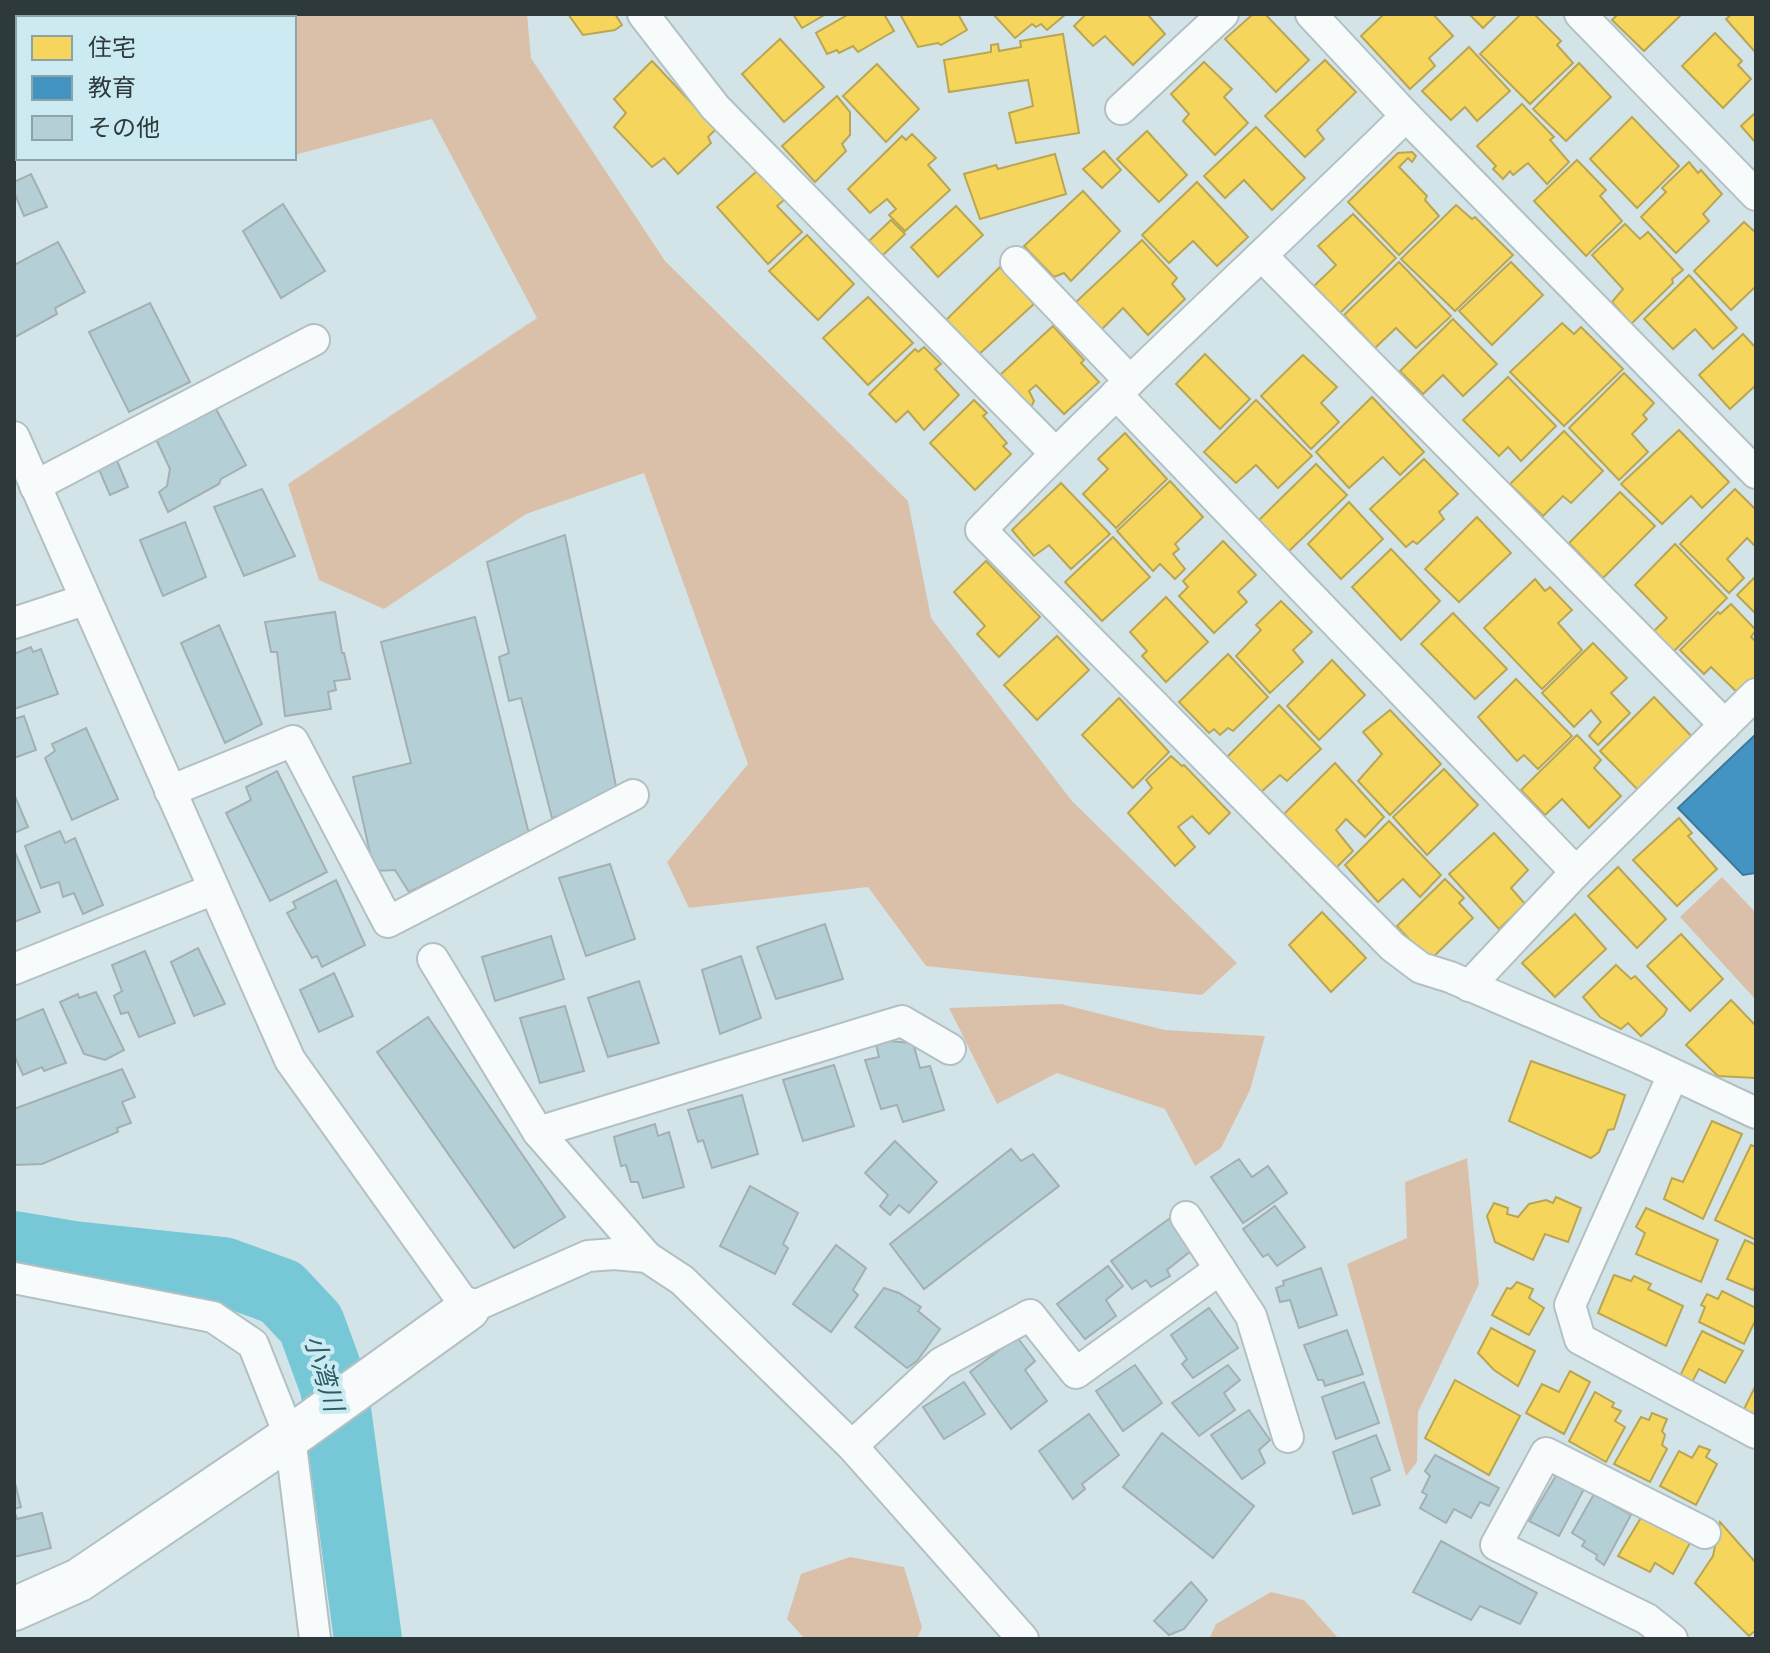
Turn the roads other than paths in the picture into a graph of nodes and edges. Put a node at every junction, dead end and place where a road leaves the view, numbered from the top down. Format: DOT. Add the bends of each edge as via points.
graph roads {
  1 [pos="643,14"];
  2 [pos="1223,14"];
  3 [pos="1580,14"];
  4 [pos="1330,20"];
  5 [pos="1121,109"];
  6 [pos="1406,116"];
  7 [pos="1756,195"];
  8 [pos="1263,257"];
  9 [pos="1016,262"];
  10 [pos="314,340"];
  11 [pos="1123,388"];
  12 [pos="14,437"];
  13 [pos="1055,453"];
  14 [pos="1756,473"];
  15 [pos="35,486"];
  16 [pos="84,600"];
  17 [pos="14,623"];
  18 [pos="1756,694"];
  19 [pos="1725,725"];
  20 [pos="170,791"];
  21 [pos="633,795"];
  22 [pos="1576,872"];
  23 [pos="214,889"];
  24 [pos="433,959"];
  25 [pos="14,969"];
  26 [pos="1469,986"];
  27 [pos="950,1049"];
  28 [pos="1673,1075"];
  29 [pos="1756,1113"];
  30 [pos="538,1132"];
  31 [pos="1186,1217"];
  32 [pos="647,1257"];
  33 [pos="1220,1269"];
  34 [pos="14,1278"];
  35 [pos="468,1309"];
  36 [pos="1756,1433"];
  37 [pos="294,1434"];
  38 [pos="1288,1437"];
  39 [pos="852,1446"];
  40 [pos="1705,1533"];
  41 [pos="14,1609"];
  42 [pos="315,1639"];
  43 [pos="1023,1639"];
  44 [pos="1672,1639"];
  1 -- 13 [label="street" via="715,107"];
  2 -- 5 [label="street"];
  3 -- 7 [label="street"];
  4 -- 6 [label="street"];
  6 -- 8 [label="street"];
  6 -- 14 [label="street"];
  8 -- 11 [label="street"];
  8 -- 19 [label="street"];
  9 -- 11 [label="street"];
  10 -- 15 [label="street"];
  11 -- 13 [label="street"];
  11 -- 22 [label="street"];
  12 -- 15 [label="street"];
  13 -- 26 [label="street" via="981,530 1393,947 1421,968"];
  15 -- 16 [label="street"];
  16 -- 17 [label="street"];
  16 -- 20 [label="street"];
  18 -- 19 [label="street"];
  19 -- 22 [label="street"];
  20 -- 21 [label="street" via="293,741 388,922"];
  20 -- 23 [label="street"];
  22 -- 26 [label="street"];
  23 -- 25 [label="street"];
  23 -- 35 [label="street" via="290,1060"];
  24 -- 30 [label="street"];
  26 -- 28 [label="street"];
  27 -- 30 [label="street" via="902,1021"];
  28 -- 29 [label="street"];
  28 -- 36 [label="street" via="1570,1305 1580,1339"];
  30 -- 32 [label="street"];
  31 -- 33 [label="street"];
  32 -- 35 [label="street" via="588,1256"];
  32 -- 39 [label="street" via="682,1280"];
  33 -- 38 [label="street" via="1251,1316"];
  33 -- 39 [label="street" via="1076,1373 1030,1315 941,1363"];
  34 -- 37 [label="street" via="213,1317 253,1344"];
  35 -- 37 [label="street"];
  37 -- 41 [label="street" via="79,1580"];
  37 -- 42 [label="street"];
  39 -- 43 [label="street"];
  40 -- 44 [label="street" via="1546,1453 1496,1545 1647,1619"];
}
